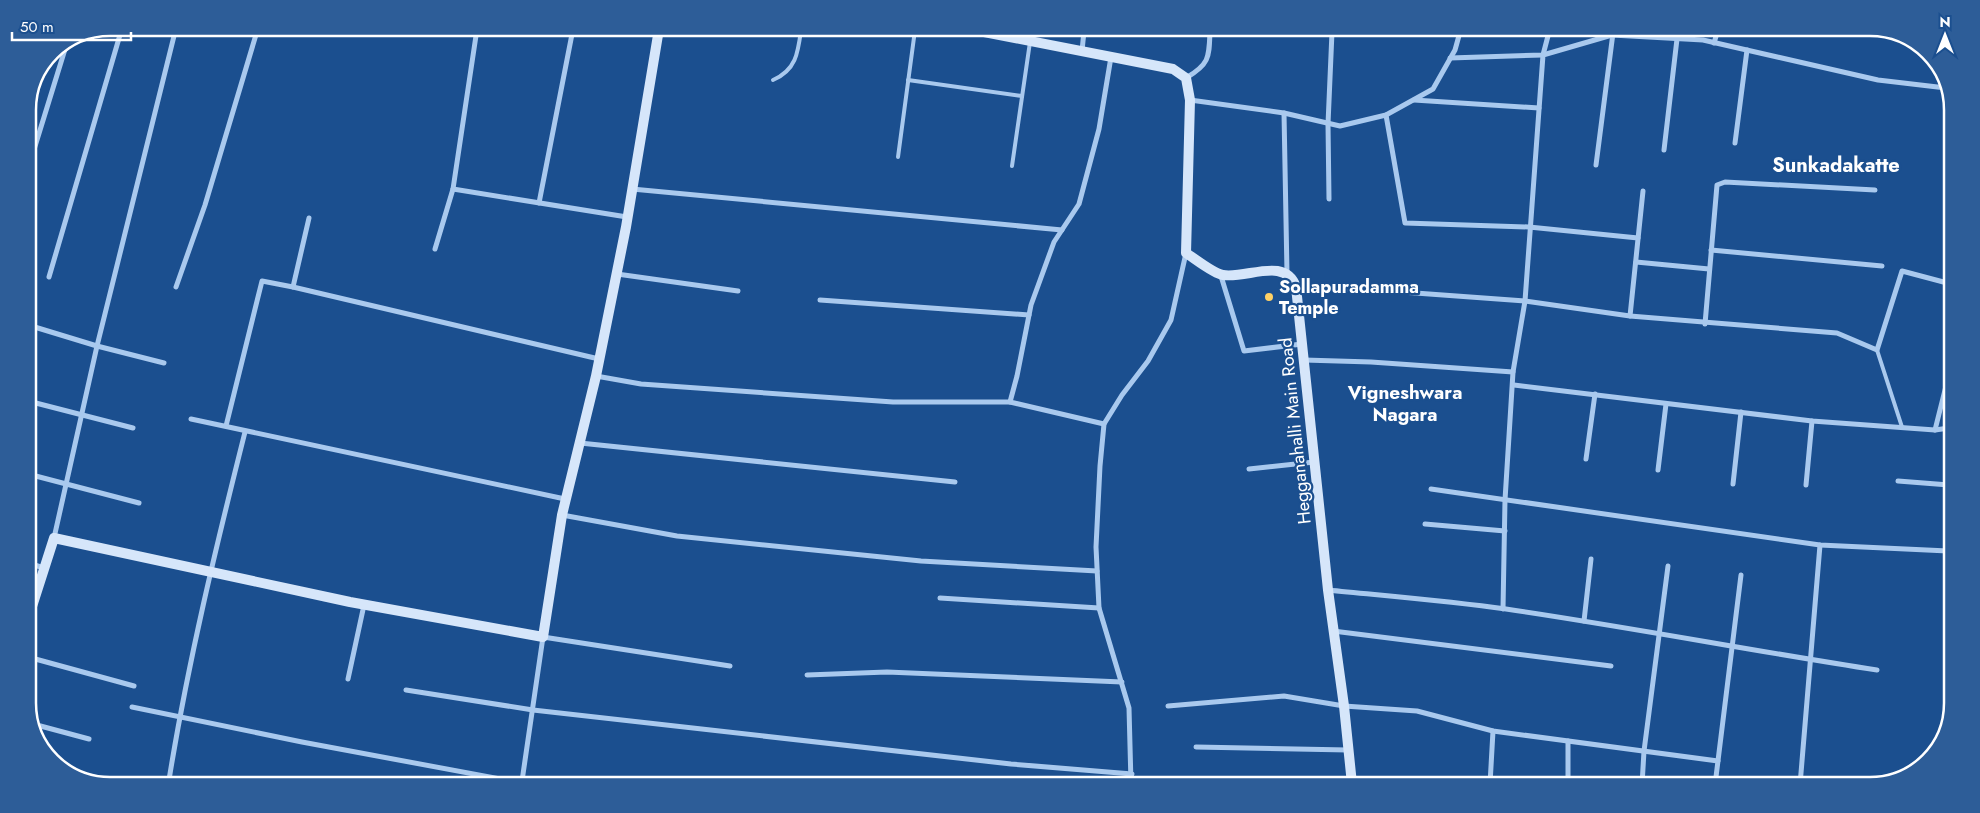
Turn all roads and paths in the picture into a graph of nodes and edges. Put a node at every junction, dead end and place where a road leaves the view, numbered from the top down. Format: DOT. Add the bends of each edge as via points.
graph roads {
  1 [pos="120,36"];
  2 [pos="174,36"];
  3 [pos="256,36"];
  4 [pos="476,36"];
  5 [pos="572,36"];
  6 [pos="658,36"];
  7 [pos="800,36"];
  8 [pos="914,36"];
  9 [pos="1004,36"];
  10 [pos="1084,36"];
  11 [pos="1210,36"];
  12 [pos="1332,36"];
  13 [pos="1458,36"];
  14 [pos="1548,36"];
  15 [pos="1606,36"];
  16 [pos="1613,36"];
  17 [pos="1639,36"];
  18 [pos="1716,36"];
  19 [pos="1677,39"];
  20 [pos="1030,42"];
  21 [pos="1714,43"];
  22 [pos="1747,50"];
  23 [pos="1082,51"];
  24 [pos="64,53"];
  25 [pos="1543,55"];
  26 [pos="1111,56"];
  27 [pos="1450,58"];
  28 [pos="1186,78"];
  29 [pos="773,80"];
  30 [pos="908,80"];
  31 [pos="1940,87"];
  32 [pos="1022,96"];
  33 [pos="1190,100"];
  34 [pos="1414,100"];
  35 [pos="1539,108"];
  36 [pos="1284,113"];
  37 [pos="1386,115"];
  38 [pos="1328,124"];
  39 [pos="36,143"];
  40 [pos="1735,143"];
  41 [pos="1664,150"];
  42 [pos="898,157"];
  43 [pos="1596,165"];
  44 [pos="1012,166"];
  45 [pos="453,189"];
  46 [pos="632,189"];
  47 [pos="1875,190"];
  48 [pos="1643,191"];
  49 [pos="1329,199"];
  50 [pos="539,202"];
  51 [pos="628,217"];
  52 [pos="309,218"];
  53 [pos="1529,227"];
  54 [pos="1062,230"];
  55 [pos="1638,238"];
  56 [pos="436,249"];
  57 [pos="1711,250"];
  58 [pos="1186,253"];
  59 [pos="1636,262"];
  60 [pos="1882,266"];
  61 [pos="1709,269"];
  62 [pos="1287,273"];
  63 [pos="617,274"];
  64 [pos="1221,276"];
  65 [pos="49,277"];
  66 [pos="1944,282"];
  67 [pos="176,287"];
  68 [pos="294,287"];
  69 [pos="1296,287"];
  70 [pos="738,291"];
  71 [pos="820,300"];
  72 [pos="1525,301"];
  73 [pos="1029,315"];
  74 [pos="1630,316"];
  75 [pos="1705,324"];
  76 [pos="36,327"];
  77 [pos="1302,344"];
  78 [pos="97,346"];
  79 [pos="1877,350"];
  80 [pos="599,360"];
  81 [pos="1304,360"];
  82 [pos="164,363"];
  83 [pos="1514,372"];
  84 [pos="596,376"];
  85 [pos="1514,385"];
  86 [pos="1595,394"];
  87 [pos="1944,394"];
  88 [pos="1010,402"];
  89 [pos="36,403"];
  90 [pos="1666,404"];
  91 [pos="1741,412"];
  92 [pos="83,416"];
  93 [pos="191,419"];
  94 [pos="1812,421"];
  95 [pos="1104,424"];
  96 [pos="226,426"];
  97 [pos="1902,427"];
  98 [pos="133,428"];
  99 [pos="1944,429"];
  100 [pos="1935,430"];
  101 [pos="245,432"];
  102 [pos="580,442"];
  103 [pos="1586,459"];
  104 [pos="1314,462"];
  105 [pos="1249,468"];
  106 [pos="1658,470"];
  107 [pos="36,476"];
  108 [pos="1898,481"];
  109 [pos="955,482"];
  110 [pos="67,484"];
  111 [pos="1733,484"];
  112 [pos="1806,485"];
  113 [pos="1944,485"];
  114 [pos="1431,489"];
  115 [pos="566,499"];
  116 [pos="1506,500"];
  117 [pos="139,504"];
  118 [pos="562,514"];
  119 [pos="1425,524"];
  120 [pos="1506,531"];
  121 [pos="54,538"];
  122 [pos="1820,545"];
  123 [pos="1944,551"];
  124 [pos="1591,559"];
  125 [pos="36,566"];
  126 [pos="1668,566"];
  127 [pos="44,568"];
  128 [pos="1097,571"];
  129 [pos="209,573"];
  130 [pos="1741,575"];
  131 [pos="1328,590"];
  132 [pos="36,594"];
  133 [pos="940,598"];
  134 [pos="364,605"];
  135 [pos="1099,608"];
  136 [pos="1503,609"];
  137 [pos="1584,621"];
  138 [pos="1332,631"];
  139 [pos="1658,632"];
  140 [pos="543,637"];
  141 [pos="1732,648"];
  142 [pos="36,658"];
  143 [pos="1812,660"];
  144 [pos="730,666"];
  145 [pos="1611,666"];
  146 [pos="1877,670"];
  147 [pos="807,675"];
  148 [pos="348,679"];
  149 [pos="1122,682"];
  150 [pos="134,686"];
  151 [pos="406,690"];
  152 [pos="1168,706"];
  153 [pos="1344,706"];
  154 [pos="132,707"];
  155 [pos="533,710"];
  156 [pos="179,715"];
  157 [pos="40,726"];
  158 [pos="1493,731"];
  159 [pos="89,739"];
  160 [pos="1568,741"];
  161 [pos="1196,747"];
  162 [pos="1348,750"];
  163 [pos="1644,751"];
  164 [pos="1718,761"];
  165 [pos="1132,774"];
  166 [pos="169,777"];
  167 [pos="490,777"];
  168 [pos="523,777"];
  169 [pos="1351,777"];
  170 [pos="1490,777"];
  171 [pos="1568,777"];
  172 [pos="1642,777"];
  173 [pos="1716,777"];
  174 [pos="1801,777"];
  1 -- 65 [label="street"];
  2 -- 78 [label="street"];
  3 -- 67 [label="street" via="205,205"];
  4 -- 45 [label="street"];
  5 -- 50 [label="street"];
  6 -- 46 [label="street"];
  7 -- 29 [label="lane" via="796,61 783,76"];
  8 -- 30 [label="lane"];
  9 -- 20 [label="street"];
  10 -- 23 [label="street"];
  11 -- 28 [label="street" via="1209,59 1200,70"];
  12 -- 38 [label="street"];
  13 -- 27 [label="street"];
  14 -- 25 [label="street"];
  15 -- 25 [label="street"];
  16 -- 43 [label="street"];
  17 -- 19 [label="street"];
  18 -- 21 [label="street"];
  19 -- 21 [label="street"];
  19 -- 41 [label="street"];
  20 -- 23 [label="street"];
  20 -- 32 [label="lane"];
  21 -- 22 [label="street"];
  22 -- 31 [label="street" via="1878,80"];
  22 -- 40 [label="street"];
  23 -- 26 [label="street"];
  24 -- 39 [label="street"];
  25 -- 27 [label="street"];
  25 -- 35 [label="street"];
  26 -- 28 [label="street" via="1173,69"];
  26 -- 54 [label="street" via="1099,129 1079,204"];
  27 -- 34 [label="street" via="1432,89"];
  28 -- 33 [label="street"];
  30 -- 32 [label="lane"];
  30 -- 42 [label="lane"];
  32 -- 44 [label="lane"];
  33 -- 36 [label="street"];
  33 -- 58 [label="street"];
  34 -- 35 [label="street"];
  34 -- 37 [label="street"];
  35 -- 53 [label="street"];
  36 -- 38 [label="street"];
  36 -- 62 [label="street"];
  37 -- 38 [label="street" via="1340,126"];
  37 -- 53 [label="street" via="1405,223"];
  38 -- 49 [label="street"];
  45 -- 50 [label="street"];
  45 -- 56 [label="street"];
  46 -- 51 [label="street"];
  46 -- 54 [label="street"];
  47 -- 57 [label="street" via="1720,183 1716,190"];
  48 -- 55 [label="street"];
  50 -- 51 [label="street"];
  51 -- 63 [label="street"];
  52 -- 68 [label="street"];
  53 -- 55 [label="street"];
  53 -- 72 [label="street"];
  54 -- 73 [label="street" via="1054,242"];
  55 -- 59 [label="street"];
  57 -- 60 [label="street"];
  57 -- 61 [label="street"];
  58 -- 64 [label="street"];
  58 -- 95 [label="street" via="1171,320 1148,361"];
  59 -- 61 [label="street"];
  59 -- 74 [label="street"];
  61 -- 75 [label="street"];
  62 -- 64 [label="street" via="1277,270"];
  62 -- 69 [label="street, Hegganahalli Main Road"];
  63 -- 70 [label="street"];
  63 -- 80 [label="street"];
  64 -- 77 [label="street" via="1244,351"];
  66 -- 79 [label="street" via="1902,271"];
  68 -- 80 [label="street"];
  68 -- 96 [label="street" via="262,281"];
  69 -- 72 [label="street"];
  69 -- 77 [label="street, Hegganahalli Main Road"];
  71 -- 73 [label="street"];
  72 -- 74 [label="street"];
  72 -- 83 [label="street"];
  73 -- 88 [label="street"];
  74 -- 75 [label="street"];
  75 -- 79 [label="street" via="1837,333"];
  76 -- 78 [label="street"];
  77 -- 81 [label="street, Hegganahalli Main Road"];
  78 -- 82 [label="street"];
  78 -- 92 [label="street"];
  79 -- 97 [label="lane"];
  80 -- 84 [label="street"];
  81 -- 83 [label="street"];
  81 -- 104 [label="street, Hegganahalli Main Road"];
  83 -- 85 [label="street"];
  84 -- 88 [label="street" via="642,384 893,402"];
  84 -- 102 [label="street"];
  85 -- 86 [label="street"];
  85 -- 116 [label="street"];
  86 -- 90 [label="street"];
  86 -- 103 [label="street"];
  87 -- 100 [label="street"];
  88 -- 95 [label="street"];
  89 -- 92 [label="street"];
  90 -- 91 [label="street"];
  90 -- 106 [label="street"];
  91 -- 94 [label="street"];
  91 -- 111 [label="street"];
  92 -- 98 [label="street"];
  92 -- 110 [label="street"];
  93 -- 96 [label="street"];
  94 -- 97 [label="street"];
  94 -- 112 [label="street"];
  95 -- 128 [label="street"];
  96 -- 101 [label="street"];
  97 -- 100 [label="street"];
  99 -- 100 [label="street"];
  101 -- 115 [label="street"];
  101 -- 129 [label="street"];
  102 -- 109 [label="street"];
  102 -- 115 [label="street"];
  104 -- 105 [label="street"];
  104 -- 131 [label="street, Hegganahalli Main Road"];
  107 -- 110 [label="street"];
  108 -- 113 [label="street"];
  110 -- 117 [label="street"];
  110 -- 121 [label="street"];
  114 -- 116 [label="street"];
  115 -- 118 [label="street"];
  116 -- 120 [label="street"];
  116 -- 122 [label="street"];
  118 -- 128 [label="street" via="677,536 921,560"];
  118 -- 140 [label="street"];
  119 -- 120 [label="street"];
  120 -- 136 [label="street"];
  121 -- 127 [label="street"];
  121 -- 129 [label="street"];
  122 -- 123 [label="street"];
  122 -- 143 [label="street"];
  124 -- 137 [label="street"];
  125 -- 127 [label="street"];
  126 -- 139 [label="street"];
  127 -- 132 [label="street"];
  128 -- 135 [label="street"];
  129 -- 134 [label="street"];
  129 -- 156 [label="street"];
  130 -- 141 [label="street"];
  131 -- 136 [label="street"];
  131 -- 138 [label="street, Hegganahalli Main Road"];
  133 -- 135 [label="street"];
  134 -- 140 [label="street"];
  134 -- 148 [label="street"];
  135 -- 149 [label="street"];
  136 -- 137 [label="street"];
  137 -- 139 [label="street"];
  138 -- 145 [label="street"];
  138 -- 153 [label="street, Hegganahalli Main Road"];
  139 -- 141 [label="street"];
  139 -- 163 [label="street"];
  140 -- 144 [label="street"];
  140 -- 155 [label="street"];
  141 -- 143 [label="street"];
  141 -- 164 [label="street"];
  142 -- 150 [label="street"];
  143 -- 146 [label="street"];
  143 -- 174 [label="street"];
  147 -- 149 [label="street" via="887,672"];
  149 -- 165 [label="street" via="1129,708"];
  151 -- 155 [label="street"];
  152 -- 153 [label="street" via="1284,696"];
  153 -- 158 [label="street" via="1416,711"];
  153 -- 162 [label="street, Hegganahalli Main Road"];
  154 -- 156 [label="street"];
  155 -- 165 [label="street" via="1011,764"];
  155 -- 168 [label="street"];
  156 -- 166 [label="street"];
  156 -- 167 [label="street"];
  157 -- 159 [label="street"];
  158 -- 160 [label="street"];
  158 -- 170 [label="street"];
  160 -- 163 [label="street"];
  160 -- 171 [label="street"];
  161 -- 162 [label="street"];
  162 -- 169 [label="street, Hegganahalli Main Road"];
  163 -- 164 [label="street"];
  163 -- 172 [label="street"];
  164 -- 173 [label="street"];
}
